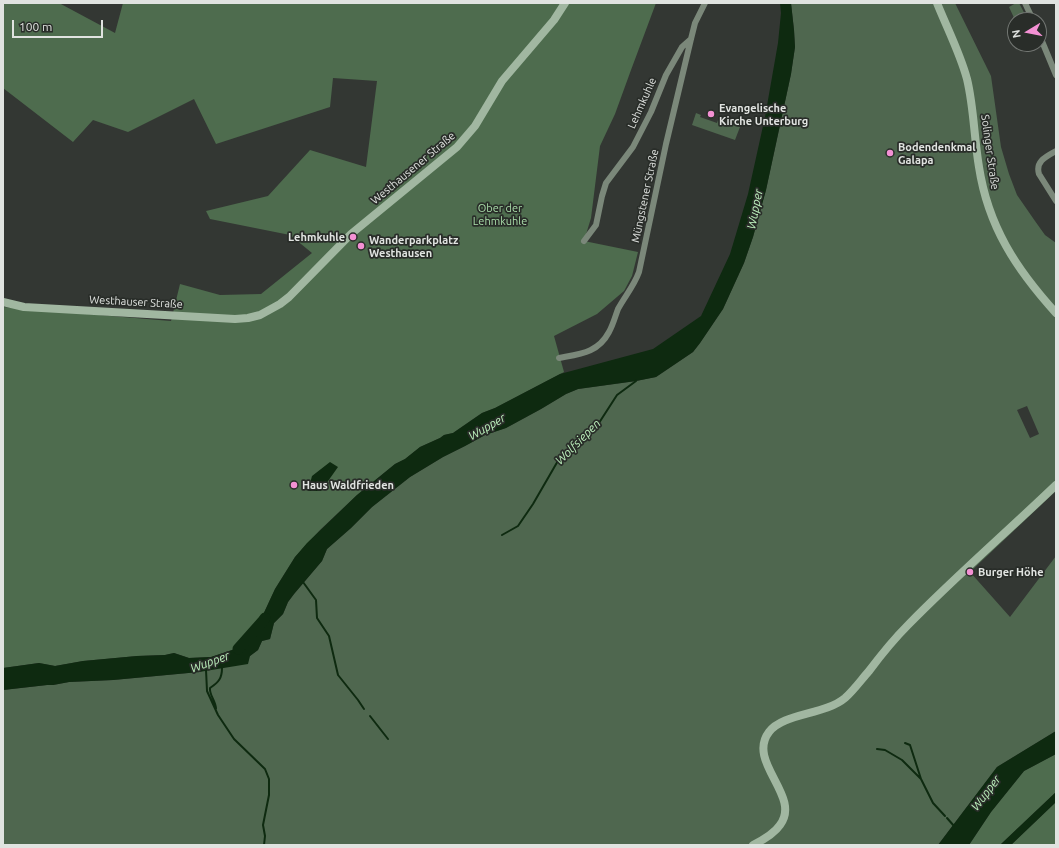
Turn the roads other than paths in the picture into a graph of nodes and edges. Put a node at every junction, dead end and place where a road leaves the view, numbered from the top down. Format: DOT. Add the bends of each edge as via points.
graph roads {
  1 [pos="565,3"];
  2 [pos="705,3"];
  3 [pos="937,3"];
  4 [pos="691,39"];
  5 [pos="1046,52"];
  6 [pos="1056,76"];
  7 [pos="1056,151"];
  8 [pos="1056,201"];
  9 [pos="584,241"];
  10 [pos="3,302"];
  11 [pos="267,312"];
  12 [pos="1056,313"];
  13 [pos="559,358"];
  14 [pos="1056,485"];
  15 [pos="753,845"];
  1 -- 11 [label="main road, Westhausener Straße" via="554,20 506,75 475,126 462,142 351,234 289,297"];
  2 -- 4 [label="street, Müngstener Straße" via="695,23"];
  3 -- 12 [label="main road, Solinger Straße" via="967,79 980,173 989,210 1013,259"];
  4 -- 9 [label="street, Lehmkuhle" via="682,47 666,74 633,147 606,184 596,225"];
  4 -- 13 [label="street, Müngstener Straße" via="636,282 618,309 610,331 600,345 591,350"];
  5 -- 6 [label="street"];
  7 -- 8 [label="street" via="1040,161 1038,169"];
  10 -- 11 [label="main road, Westhauser Straße" via="24,307 235,319"];
  14 -- 15 [label="main road" via="908,624 846,697 831,706 783,722 769,732 763,752 783,800 785,813 777,829"];
}
